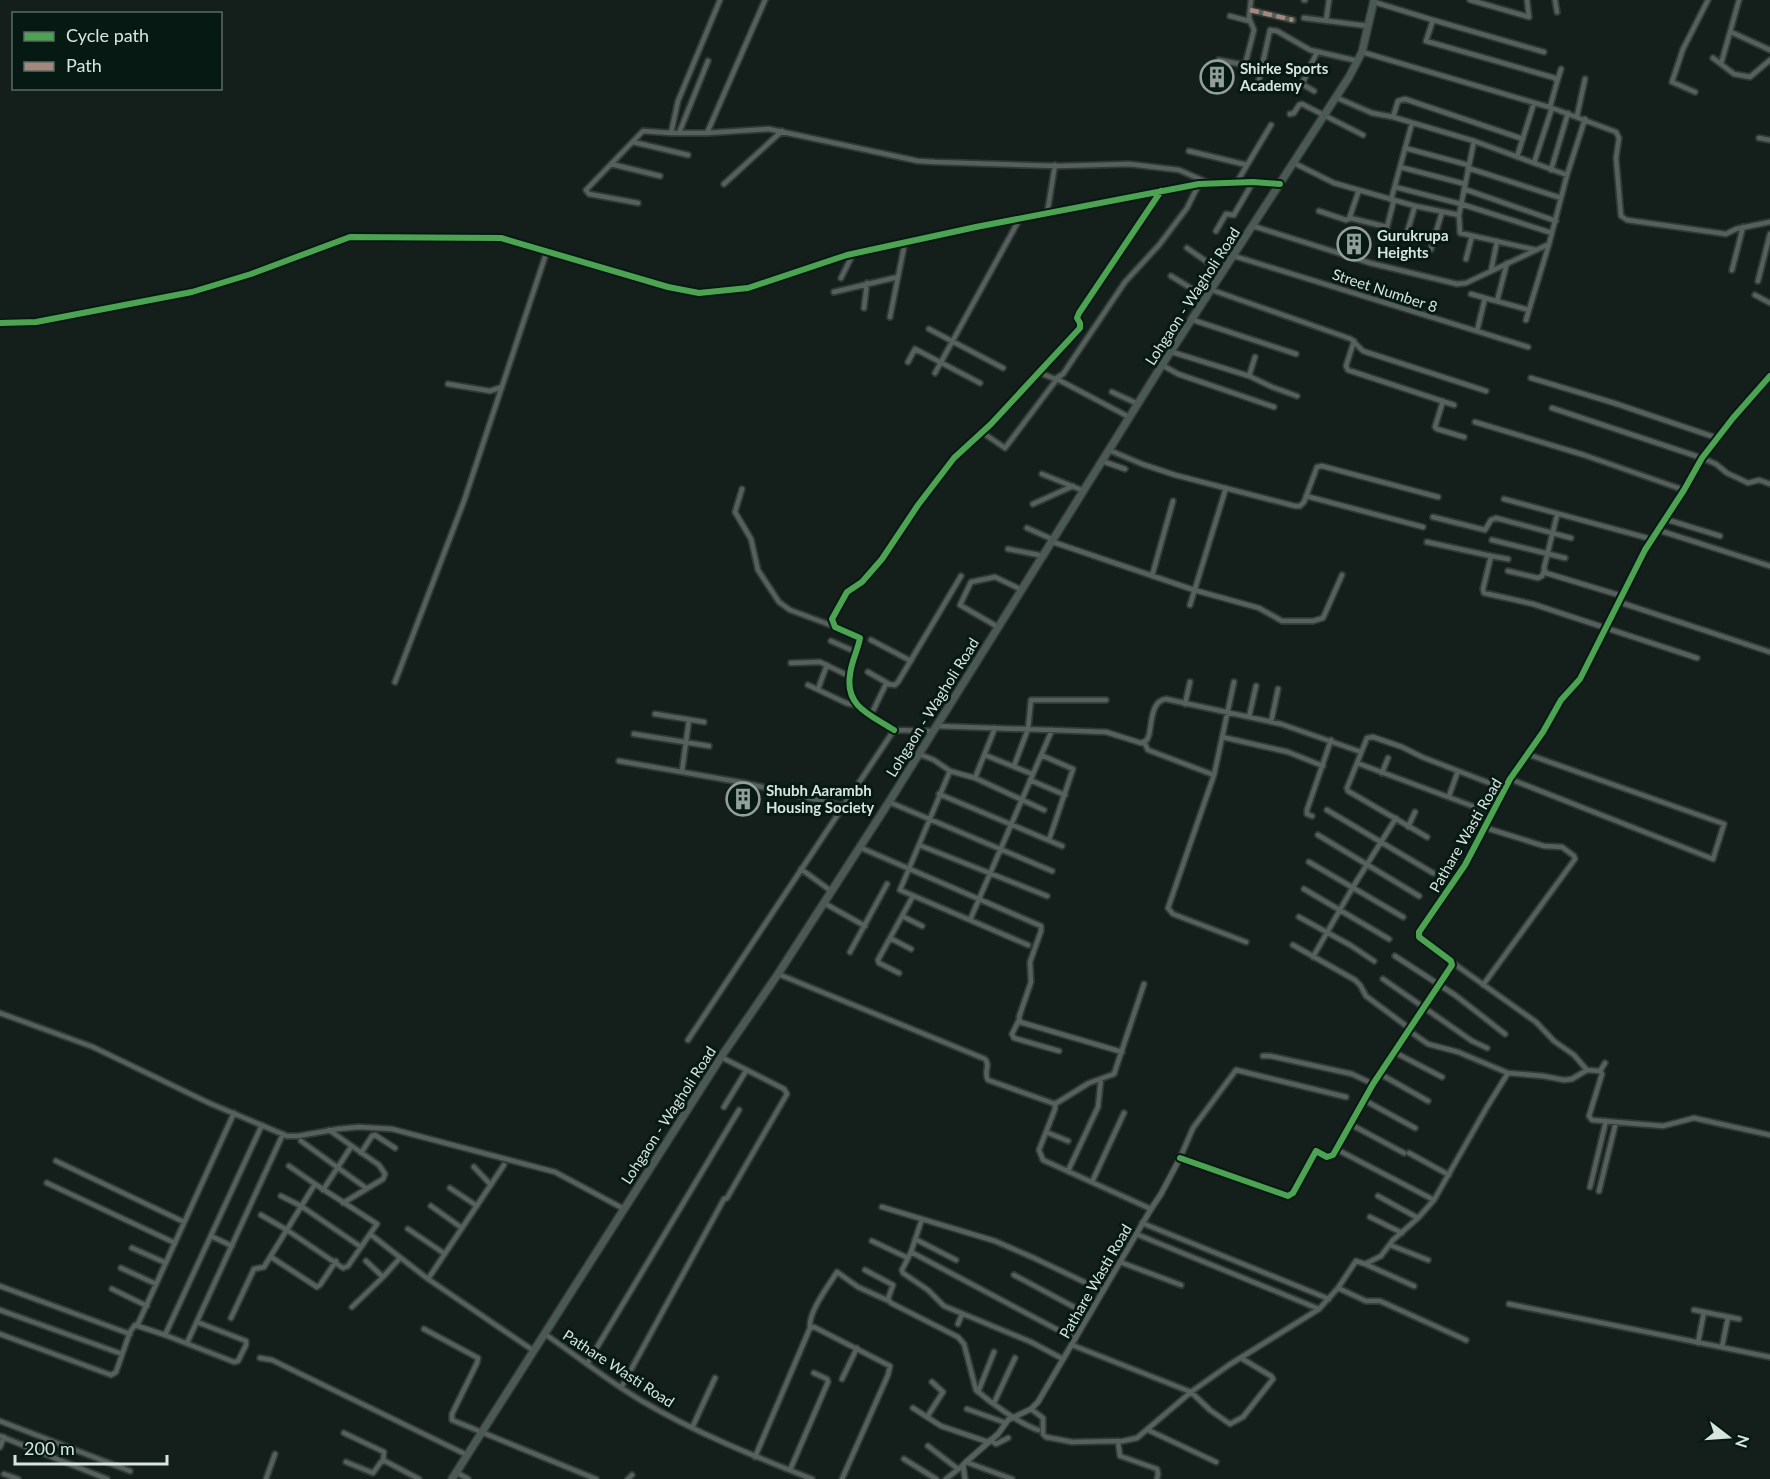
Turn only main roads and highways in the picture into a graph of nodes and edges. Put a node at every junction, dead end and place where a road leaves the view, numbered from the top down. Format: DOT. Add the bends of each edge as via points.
graph roads {
  1 [pos="1374,1"];
  2 [pos="454,1476"];
  1 -- 2 [label="main road, Lohgaon - Wagholi Road" via="1358,62 1108,450 889,802"];
}
